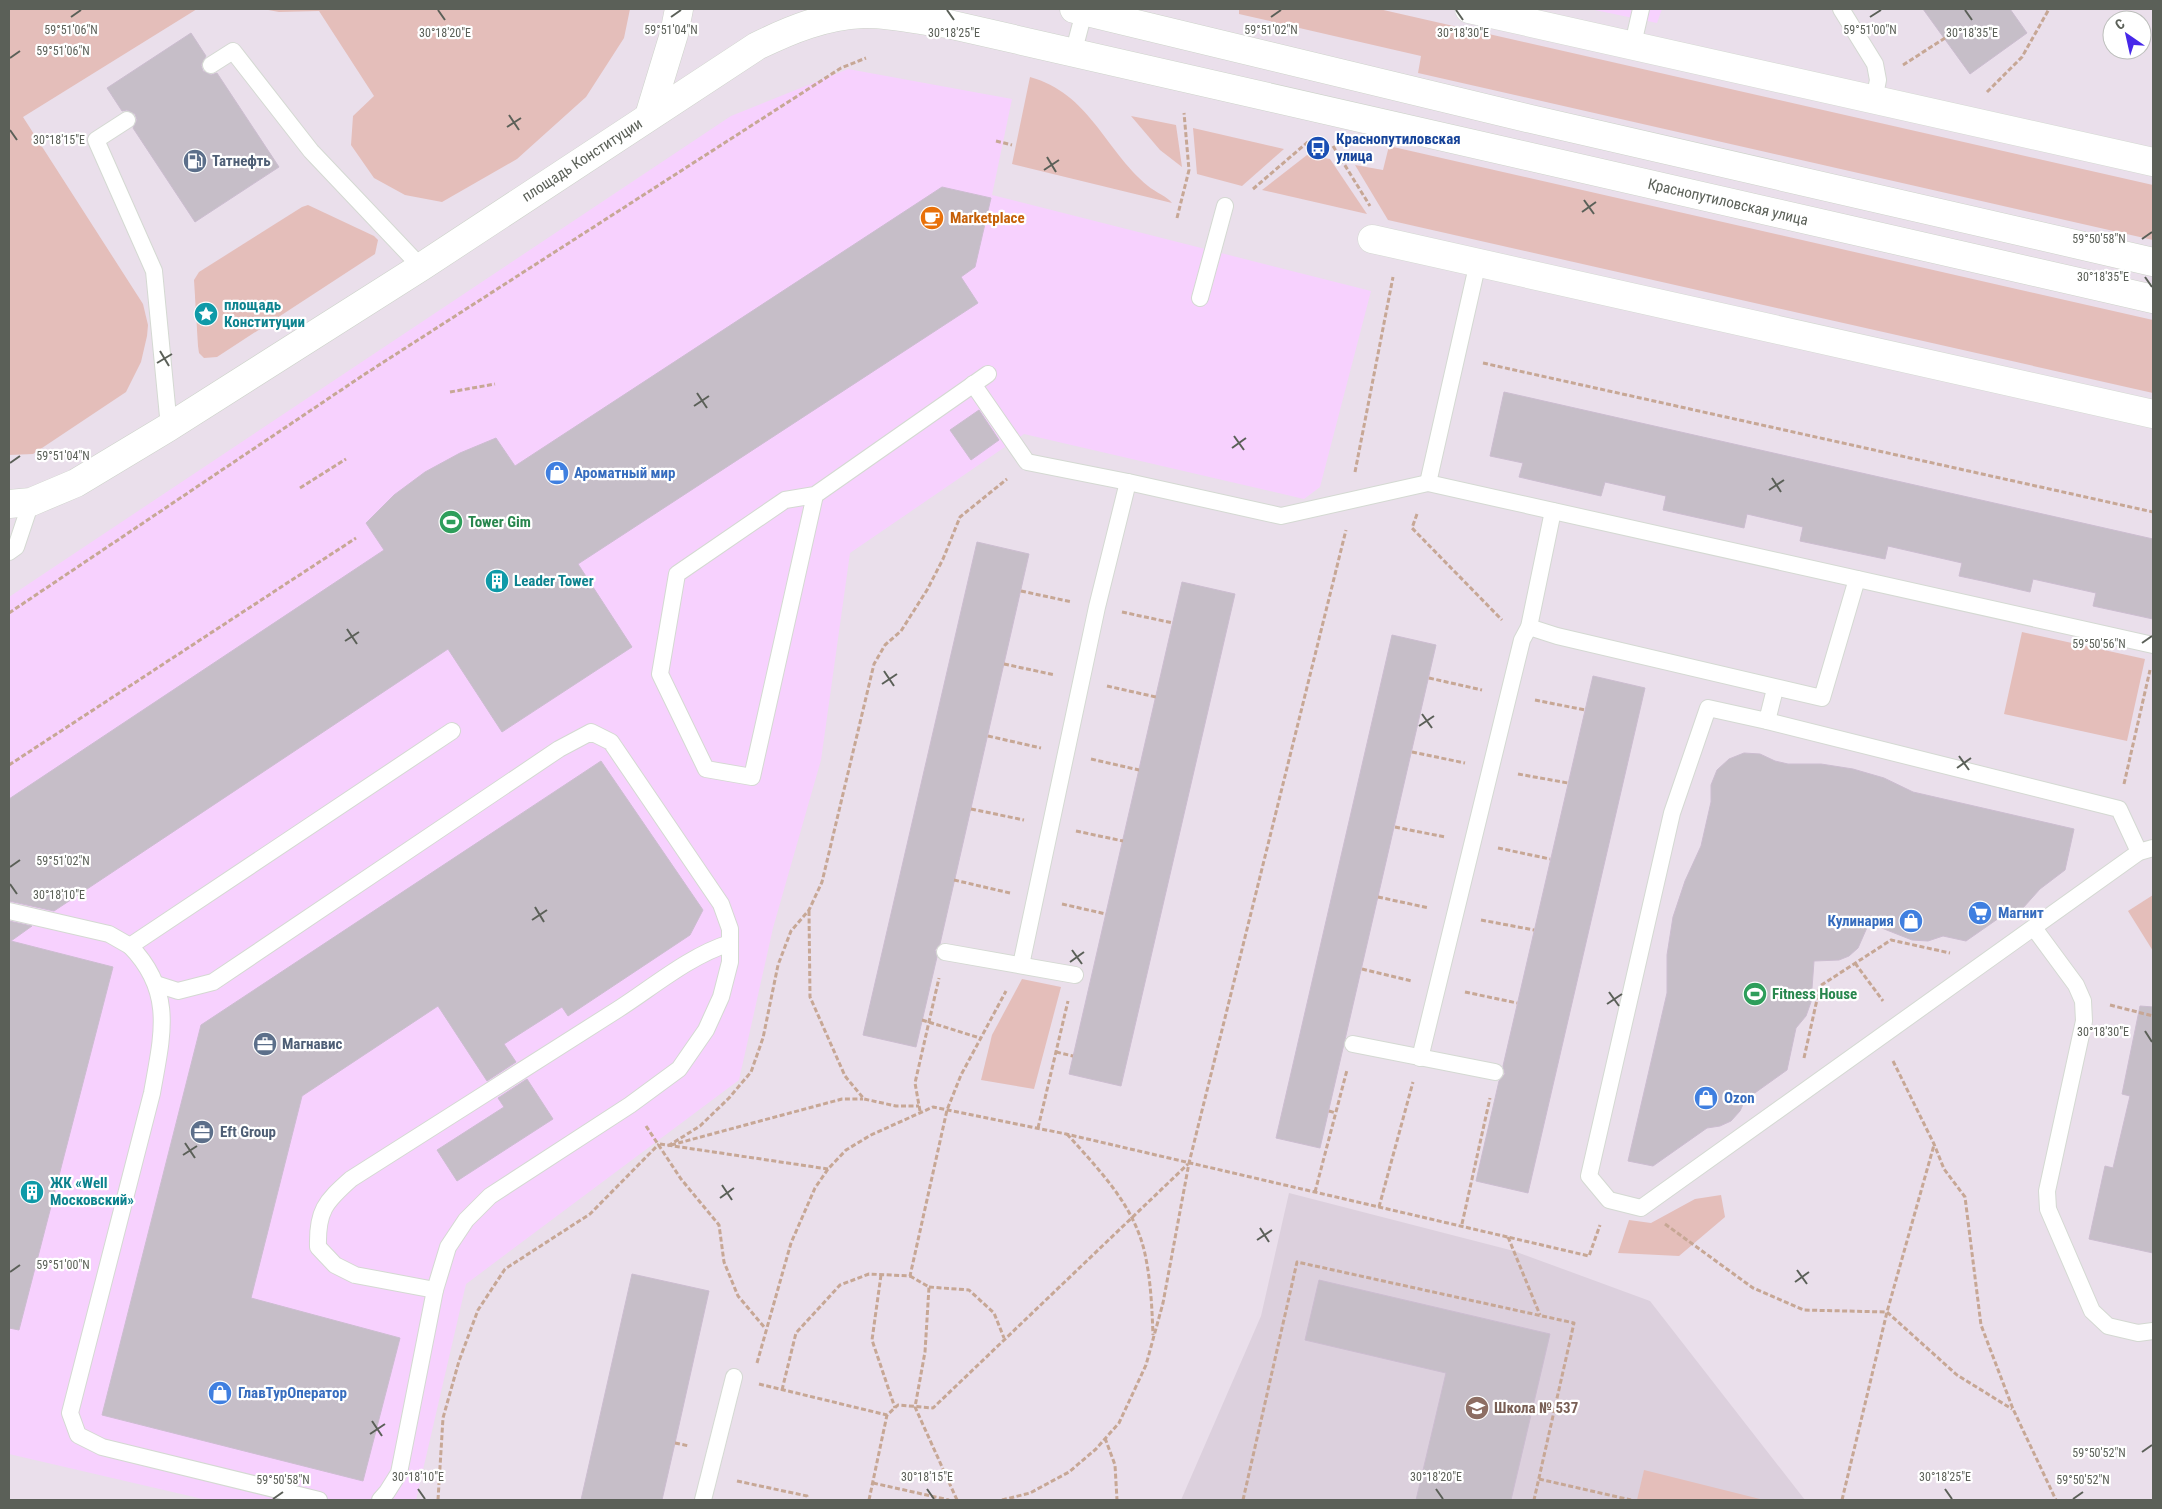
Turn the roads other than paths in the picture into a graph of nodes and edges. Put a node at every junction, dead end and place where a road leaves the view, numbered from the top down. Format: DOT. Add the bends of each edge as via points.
graph roads {
  1 [pos="679,9"];
  2 [pos="1469,9"];
  3 [pos="1641,9"];
  4 [pos="1841,9"];
  5 [pos="1082,10"];
  6 [pos="1632,44"];
  7 [pos="1073,54"];
  8 [pos="212,65"];
  9 [pos="1876,90"];
  10 [pos="649,116"];
  11 [pos="127,120"];
  12 [pos="2153,162"];
  13 [pos="1224,206"];
  14 [pos="1372,239"];
  15 [pos="1478,262"];
  16 [pos="2153,262"];
  17 [pos="421,267"];
  18 [pos="1200,298"];
  19 [pos="2153,299"];
  20 [pos="988,374"];
  21 [pos="973,384"];
  22 [pos="2153,414"];
  23 [pos="170,427"];
  24 [pos="1128,482"];
  25 [pos="1428,483"];
  26 [pos="815,495"];
  27 [pos="20,503"];
  28 [pos="1553,511"];
  29 [pos="9,552"];
  30 [pos="1857,578"];
  31 [pos="1526,633"];
  32 [pos="2153,645"];
  33 [pos="1775,689"];
  34 [pos="1767,721"];
  35 [pos="452,731"];
  36 [pos="2146,850"];
  37 [pos="9,911"];
  38 [pos="2034,928"];
  39 [pos="730,943"];
  40 [pos="130,946"];
  41 [pos="945,952"];
  42 [pos="1020,965"];
  43 [pos="1075,975"];
  44 [pos="156,984"];
  45 [pos="1353,1044"];
  46 [pos="1420,1058"];
  47 [pos="1495,1072"];
  48 [pos="435,1290"];
  49 [pos="2153,1331"];
  50 [pos="734,1377"];
  51 [pos="319,1500"];
  52 [pos="380,1500"];
  53 [pos="703,1500"];
  1 -- 10 [label="main road, площадь Конституции"];
  2 -- 6 [label="main road"];
  3 -- 6 [label="lane"];
  4 -- 9 [label="lane" via="1875,64"];
  5 -- 7 [label="lane"];
  5 -- 16 [label="main road" via="1531,119"];
  6 -- 9 [label="main road"];
  7 -- 10 [label="main road, Краснопутиловская улица" via="948,24 865,14 829,18 797,26 757,46"];
  7 -- 19 [label="main road, Краснопутиловская улица"];
  8 -- 17 [label="lane" via="234,50 311,151"];
  9 -- 12 [label="main road"];
  10 -- 17 [label="main road, площадь Конституции"];
  11 -- 23 [label="lane" via="96,140 154,271"];
  13 -- 18 [label="lane"];
  14 -- 15 [label="main road"];
  15 -- 22 [label="main road"];
  15 -- 25 [label="lane"];
  17 -- 23 [label="main road, площадь Конституции"];
  20 -- 21 [label="lane"];
  21 -- 24 [label="lane" via="1027,462"];
  21 -- 26 [label="lane"];
  23 -- 27 [label="main road, площадь Конституции" via="76,483"];
  24 -- 25 [label="lane" via="1281,516"];
  24 -- 42 [label="lane" via="1097,607"];
  25 -- 28 [label="lane"];
  26 -- 26 [label="lane" via="752,777 706,769 660,674 677,574 784,500"];
  27 -- 29 [label="lane" via="16,548"];
  28 -- 30 [label="lane"];
  28 -- 31 [label="lane"];
  30 -- 32 [label="lane"];
  30 -- 33 [label="lane" via="1822,698"];
  31 -- 33 [label="lane" via="1557,636"];
  31 -- 46 [label="lane"];
  33 -- 34 [label="lane"];
  34 -- 36 [label="lane" via="2119,809"];
  34 -- 38 [label="lane" via="1708,708 1675,804 1589,1176 1609,1200 1641,1208"];
  35 -- 40 [label="lane"];
  36 -- 38 [label="lane"];
  37 -- 40 [label="lane" via="109,934"];
  38 -- 49 [label="lane" via="2076,985 2083,1002 2084,1021 2047,1190 2048,1209 2092,1311 2108,1326 2138,1333"];
  39 -- 44 [label="lane" via="730,930 721,904 611,742 592,732 559,749 212,982 178,991"];
  39 -- 48 [label="lane" via="730,962 721,997 706,1030 680,1069 490,1196 466,1220 448,1247"];
  39 -- 48 [label="lane" via="709,950 538,1058 351,1179 328,1199 317,1226 318,1247 335,1265 354,1275"];
  40 -- 44 [label="lane" via="146,962"];
  41 -- 42 [label="lane"];
  42 -- 43 [label="lane"];
  44 -- 51 [label="lane" via="162,1004 162,1025 152,1093 70,1413 78,1435 102,1447"];
  45 -- 46 [label="lane"];
  46 -- 47 [label="lane"];
  48 -- 52 [label="lane" via="398,1473"];
  50 -- 53 [label="lane"];
}
